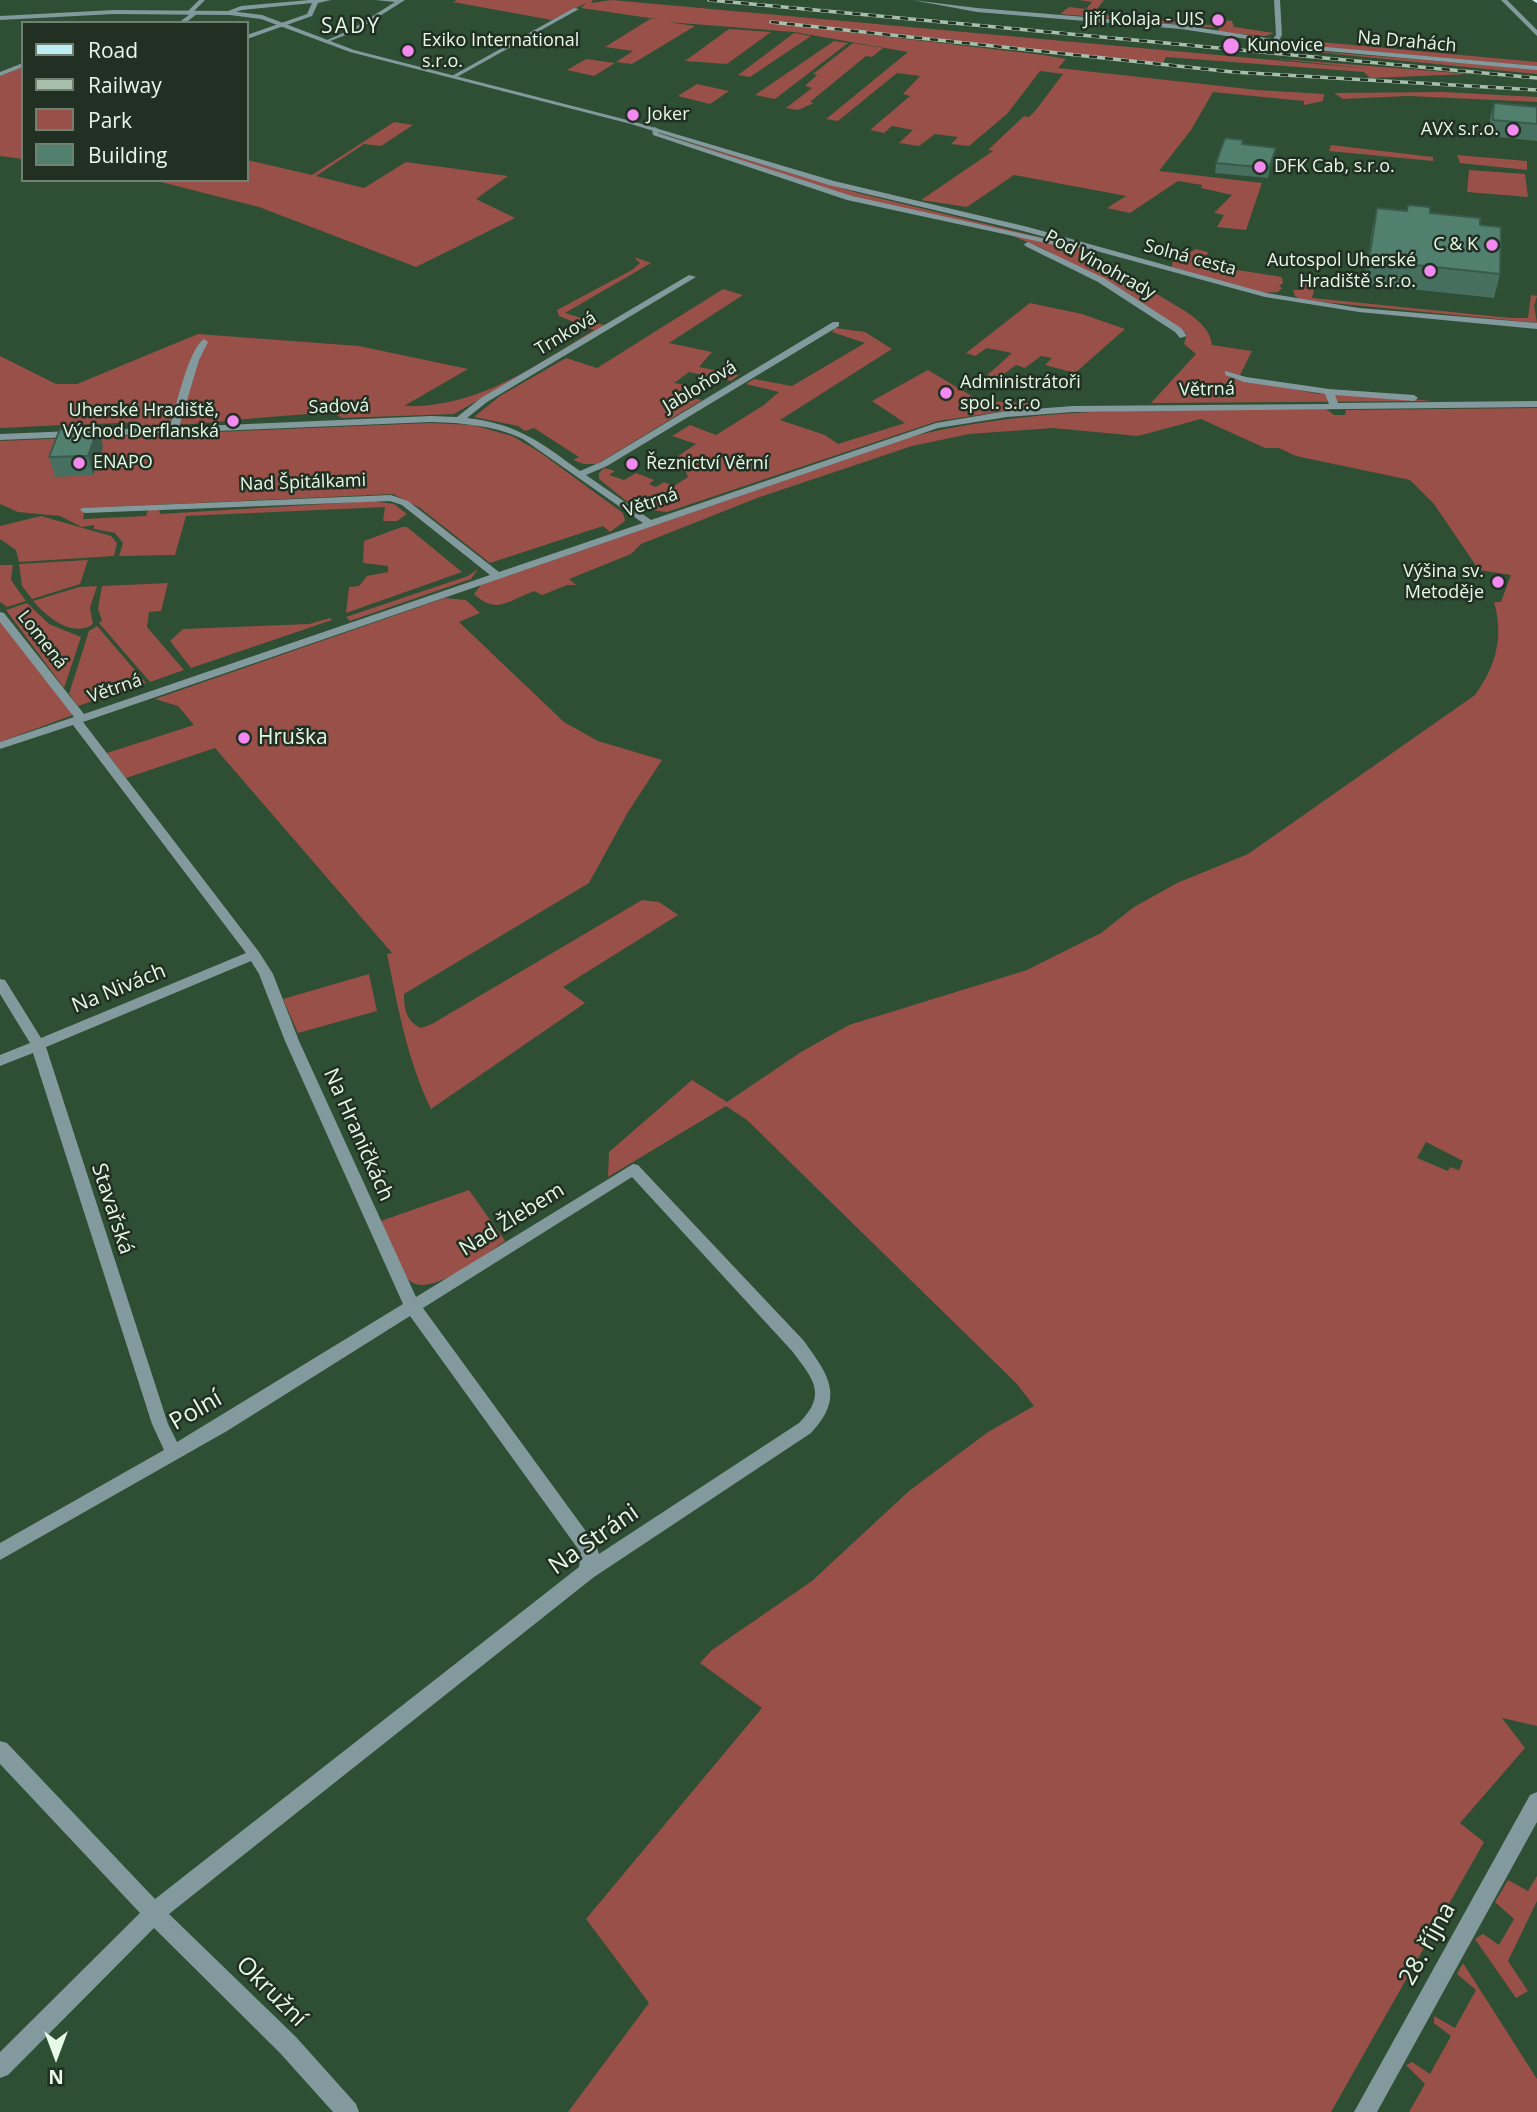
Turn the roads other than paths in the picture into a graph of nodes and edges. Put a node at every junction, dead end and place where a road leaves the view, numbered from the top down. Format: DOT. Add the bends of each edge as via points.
graph roads {
  1 [pos="202,0"];
  2 [pos="315,0"];
  3 [pos="328,0"];
  4 [pos="378,0"];
  5 [pos="402,0"];
  6 [pos="915,0"];
  7 [pos="1277,0"];
  8 [pos="1504,0"];
  9 [pos="576,9"];
  10 [pos="192,13"];
  11 [pos="226,13"];
  12 [pos="0,18"];
  13 [pos="183,21"];
  14 [pos="286,25"];
  15 [pos="1537,34"];
  16 [pos="248,37"];
  17 [pos="1275,41"];
  18 [pos="327,42"];
  19 [pos="21,66"];
  20 [pos="1537,68"];
  21 [pos="0,74"];
  22 [pos="453,77"];
  23 [pos="654,129"];
  24 [pos="995,230"];
  25 [pos="1085,246"];
  26 [pos="692,277"];
  27 [pos="836,324"];
  28 [pos="1537,326"];
  29 [pos="1183,336"];
  30 [pos="204,342"];
  31 [pos="1228,373"];
  32 [pos="1329,392"];
  33 [pos="1430,399"];
  34 [pos="1537,404"];
  35 [pos="1335,406"];
  36 [pos="459,420"];
  37 [pos="174,429"];
  38 [pos="0,437"];
  39 [pos="580,474"];
  40 [pos="85,510"];
  41 [pos="649,523"];
  42 [pos="496,575"];
  43 [pos="0,615"];
  44 [pos="79,720"];
  45 [pos="0,746"];
  46 [pos="254,955"];
  47 [pos="0,983"];
  48 [pos="38,1045"];
  49 [pos="0,1061"];
  50 [pos="633,1169"];
  51 [pos="412,1306"];
  52 [pos="174,1453"];
  53 [pos="0,1552"];
  54 [pos="588,1571"];
  55 [pos="0,1750"];
  56 [pos="1537,1802"];
  57 [pos="154,1913"];
  58 [pos="0,2067"];
  59 [pos="348,2112"];
  60 [pos="1365,2112"];
  1 -- 10 [label="street"];
  2 -- 3 [label="street"];
  2 -- 11 [label="street"];
  2 -- 14 [label="street" via="312,13"];
  4 -- 5 [label="street"];
  5 -- 18 [label="street"];
  6 -- 17 [label="street, Na Drahách"];
  7 -- 17 [label="street" via="1279,35"];
  8 -- 15 [label="street"];
  9 -- 22 [label="street"];
  10 -- 11 [label="street, Solná cesta"];
  10 -- 12 [label="street, Solná cesta"];
  10 -- 13 [label="street"];
  11 -- 14 [label="street, Solná cesta"];
  14 -- 16 [label="street"];
  14 -- 18 [label="street, Solná cesta"];
  17 -- 20 [label="street, Na Drahách"];
  18 -- 22 [label="street, Solná cesta"];
  19 -- 21 [label="street"];
  22 -- 23 [label="street, Solná cesta"];
  23 -- 24 [label="street, Solná cesta" via="655,134 677,143 844,196"];
  23 -- 25 [label="street, Solná cesta" via="832,183"];
  24 -- 25 [label="street, Solná cesta"];
  24 -- 29 [label="street, Pod Vinohrady" via="1101,280"];
  25 -- 28 [label="street, Solná cesta" via="1302,303"];
  26 -- 36 [label="street, Trnková" via="484,400"];
  27 -- 39 [label="street, Jabloňová" via="604,464"];
  30 -- 37 [label="street"];
  31 -- 32 [label="street, Větrná"];
  32 -- 33 [label="street, Větrná"];
  32 -- 35 [label="street"];
  34 -- 35 [label="street, Větrná"];
  35 -- 41 [label="street, Větrná" via="1073,409 964,421 916,432"];
  36 -- 37 [label="street, Sadová"];
  36 -- 39 [label="street, Sadová" via="521,434"];
  37 -- 38 [label="street, Sadová"];
  39 -- 41 [label="street, Sadová"];
  40 -- 42 [label="street, Nad Špitálkami" via="391,498 405,503"];
  41 -- 42 [label="street, Větrná"];
  42 -- 44 [label="street, Větrná"];
  43 -- 44 [label="street, Lomená"];
  44 -- 45 [label="street, Větrná"];
  44 -- 46 [label="street, Na Hraničkách"];
  46 -- 48 [label="street, Na Nivách"];
  46 -- 51 [label="street, Na Hraničkách"];
  47 -- 48 [label="street, Stavařská"];
  48 -- 49 [label="street, Na Nivách"];
  48 -- 52 [label="street, Stavařská" via="160,1424"];
  50 -- 51 [label="street, Nad Žlebem"];
  50 -- 54 [label="street, Na Stráni" via="798,1346 818,1374 823,1401 820,1413 805,1428"];
  51 -- 52 [label="street, Polní"];
  51 -- 54 [label="street, Na Hraničkách" via="590,1551"];
  52 -- 53 [label="street, Polní"];
  54 -- 57 [label="street, Na Stráni"];
  55 -- 57 [label="street, Okružní"];
  56 -- 60 [label="street, 28. října"];
  57 -- 58 [label="street"];
  57 -- 59 [label="street, Okružní" via="288,2045"];
}
